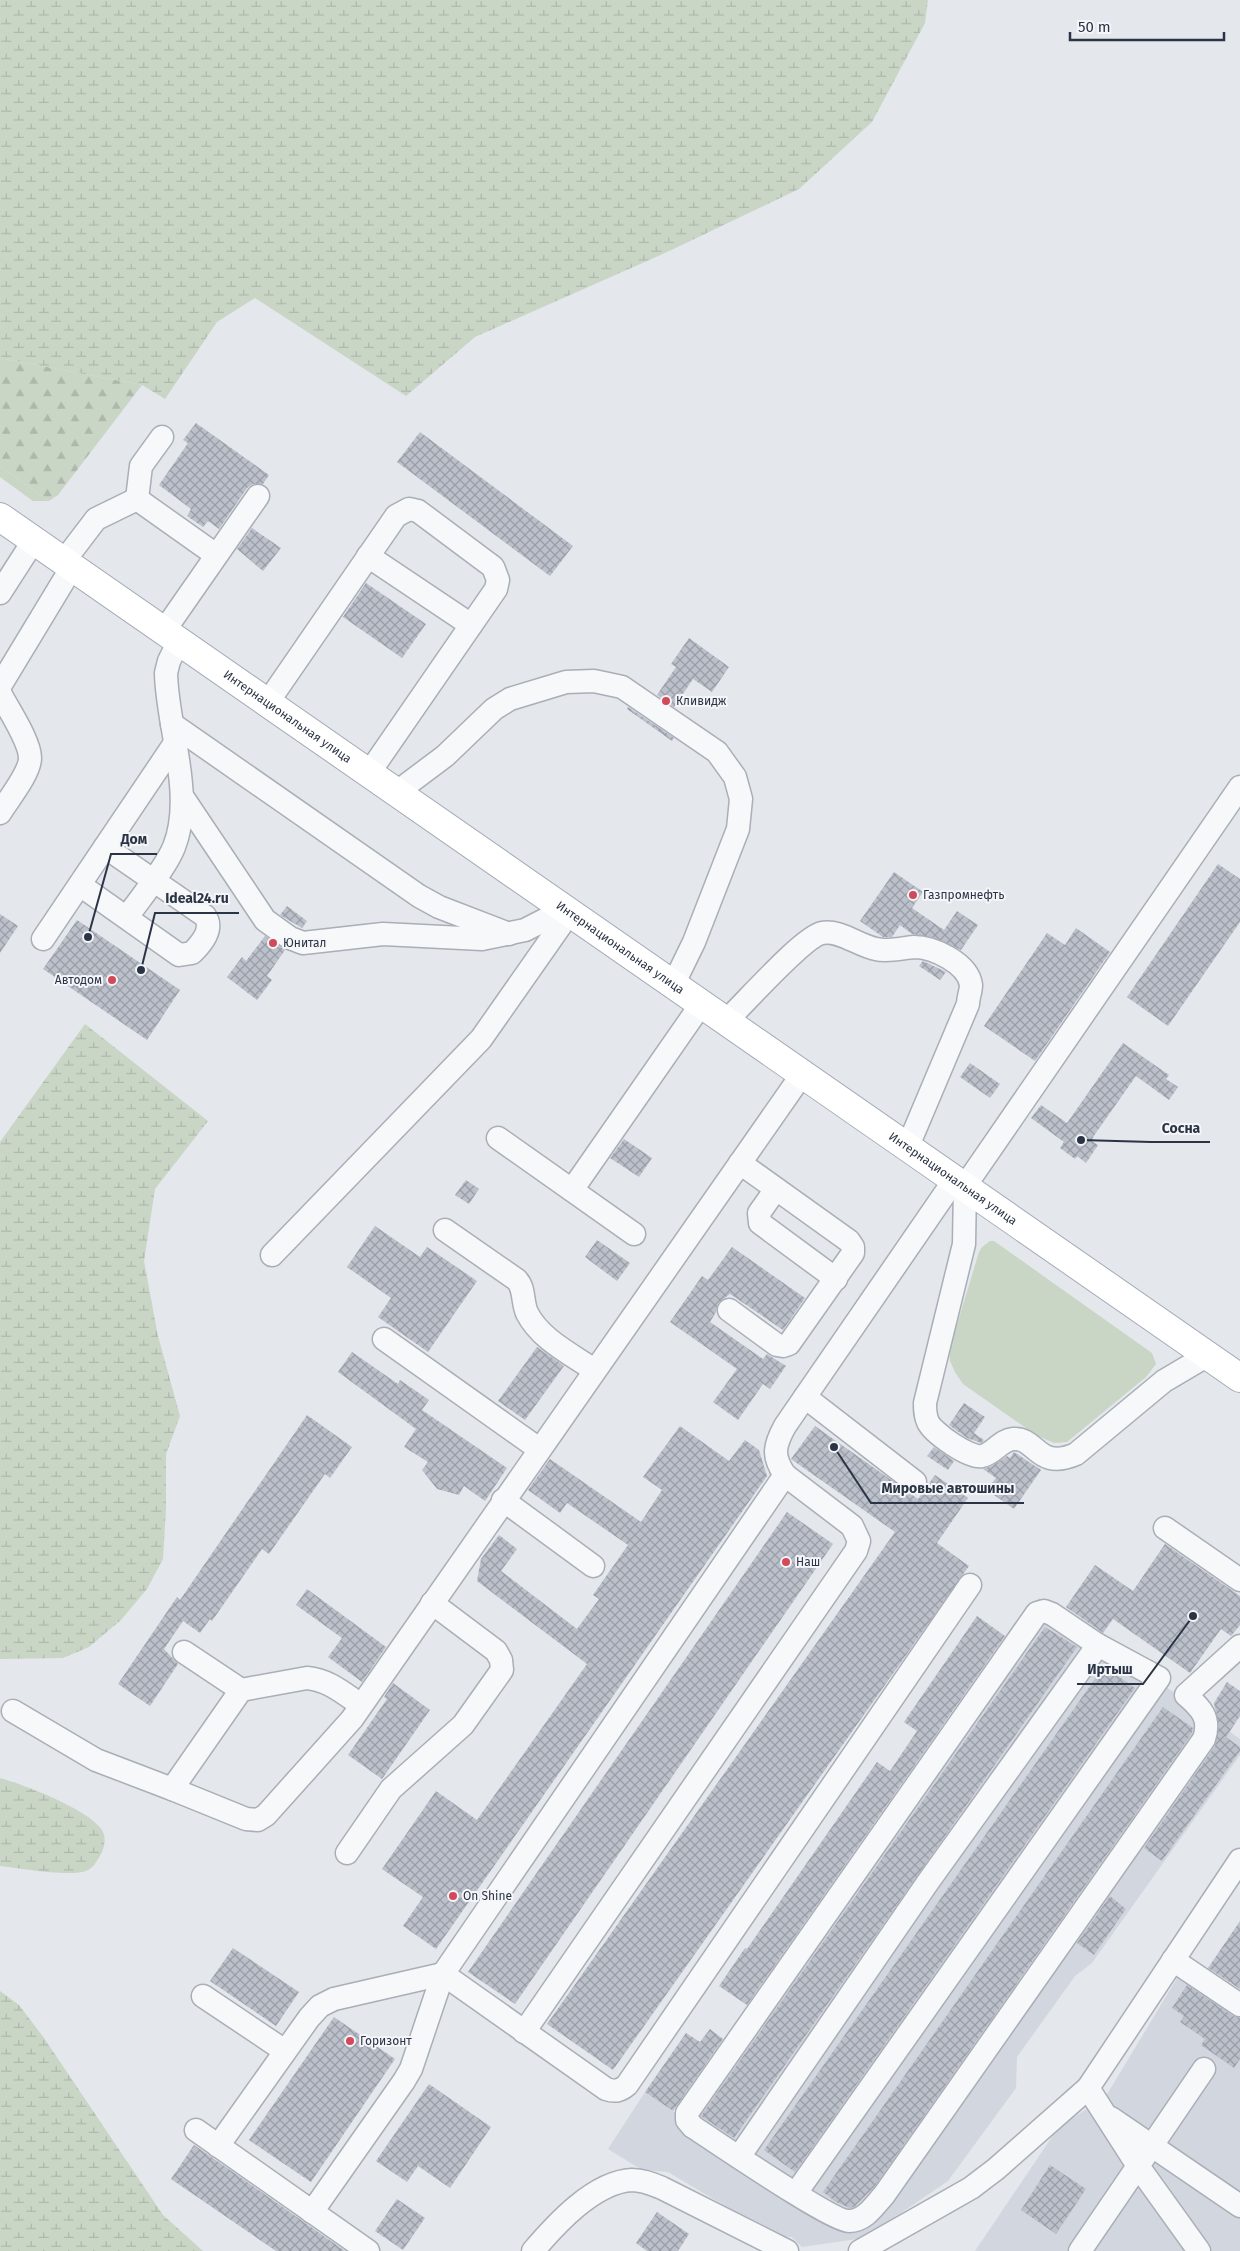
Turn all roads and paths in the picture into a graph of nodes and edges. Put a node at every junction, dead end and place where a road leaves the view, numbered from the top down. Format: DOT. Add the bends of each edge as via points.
graph roads {
  1 [pos="162,437"];
  2 [pos="258,496"];
  3 [pos="137,499"];
  4 [pos="0,517"];
  5 [pos="34,540"];
  6 [pos="216,555"];
  7 [pos="368,556"];
  8 [pos="68,564"];
  9 [pos="0,594"];
  10 [pos="471,625"];
  11 [pos="172,636"];
  12 [pos="0,686"];
  13 [pos="0,694"];
  14 [pos="268,702"];
  15 [pos="173,734"];
  16 [pos="369,773"];
  17 [pos="1240,786"];
  18 [pos="397,792"];
  19 [pos="182,796"];
  20 [pos="0,813"];
  21 [pos="105,847"];
  22 [pos="153,879"];
  23 [pos="80,885"];
  24 [pos="568,910"];
  25 [pos="127,917"];
  26 [pos="510,935"];
  27 [pos="43,940"];
  28 [pos="674,983"];
  29 [pos="702,1003"];
  30 [pos="727,1020"];
  31 [pos="803,1073"];
  32 [pos="498,1138"];
  33 [pos="908,1146"];
  34 [pos="740,1163"];
  35 [pos="960,1182"];
  36 [pos="776,1189"];
  37 [pos="572,1190"];
  38 [pos="445,1230"];
  39 [pos="634,1234"];
  40 [pos="272,1255"];
  41 [pos="836,1279"];
  42 [pos="729,1310"];
  43 [pos="384,1339"];
  44 [pos="1208,1355"];
  45 [pos="594,1370"];
  46 [pos="1240,1378"];
  47 [pos="805,1396"];
  48 [pos="539,1449"];
  49 [pos="785,1475"];
  50 [pos="915,1482"];
  51 [pos="503,1500"];
  52 [pos="1165,1528"];
  53 [pos="593,1566"];
  54 [pos="1240,1580"];
  55 [pos="970,1585"];
  56 [pos="432,1602"];
  57 [pos="1098,1645"];
  58 [pos="1240,1646"];
  59 [pos="184,1652"];
  60 [pos="1160,1678"];
  61 [pos="241,1690"];
  62 [pos="1186,1695"];
  63 [pos="361,1705"];
  64 [pos="13,1711"];
  65 [pos="172,1789"];
  66 [pos="347,1853"];
  67 [pos="1236,1873"];
  68 [pos="1174,1960"];
  69 [pos="443,1974"];
  70 [pos="203,1996"];
  71 [pos="1240,2006"];
  72 [pos="524,2032"];
  73 [pos="284,2051"];
  74 [pos="1204,2069"];
  75 [pos="1088,2088"];
  76 [pos="1104,2113"];
  77 [pos="196,2130"];
  78 [pos="1152,2145"];
  79 [pos="218,2146"];
  80 [pos="739,2157"];
  81 [pos="1138,2166"];
  82 [pos="796,2193"];
  83 [pos="1240,2206"];
  84 [pos="312,2212"];
  85 [pos="847,2222"];
  86 [pos="368,2251"];
  87 [pos="533,2251"];
  88 [pos="787,2251"];
  89 [pos="852,2251"];
  90 [pos="860,2251"];
  91 [pos="1080,2251"];
  92 [pos="1199,2251"];
  1 -- 3 [label="lane" via="142,466"];
  2 -- 6 [label="lane"];
  3 -- 6 [label="lane"];
  3 -- 8 [label="lane" via="96,519"];
  4 -- 5 [label="main road, Интернациональная улица"];
  5 -- 8 [label="main road, Интернациональная улица"];
  5 -- 9 [label="lane"];
  6 -- 11 [label="lane"];
  7 -- 10 [label="lane"];
  7 -- 10 [label="lane" via="396,516 409,509 418,511 493,567 497,574 496,588"];
  7 -- 14 [label="lane"];
  8 -- 11 [label="main road, Интернациональная улица"];
  8 -- 12 [label="lane"];
  10 -- 16 [label="lane"];
  11 -- 14 [label="main road, Интернациональная улица"];
  11 -- 15 [label="lane" via="166,673"];
  13 -- 20 [label="lane" via="30,758 27,770"];
  14 -- 16 [label="main road, Интернациональная улица"];
  15 -- 19 [label="lane"];
  15 -- 21 [label="lane"];
  15 -- 26 [label="lane" via="419,896"];
  16 -- 18 [label="main road, Интернациональная улица"];
  17 -- 35 [label="lane"];
  18 -- 24 [label="main road, Интернациональная улица"];
  18 -- 28 [label="lane" via="446,756 494,709 510,699 566,682 594,681 622,687 717,752 735,777 741,799 738,829 694,942"];
  19 -- 22 [label="lane" via="178,836"];
  19 -- 26 [label="lane" via="265,920 290,938 303,943 383,934 482,939"];
  21 -- 22 [label="lane"];
  21 -- 23 [label="lane"];
  22 -- 25 [label="lane"];
  22 -- 25 [label="lane" via="205,916 207,932 192,953 179,954"];
  23 -- 25 [label="lane"];
  23 -- 27 [label="lane"];
  24 -- 26 [label="lane"];
  24 -- 28 [label="main road, Интернациональная улица"];
  24 -- 40 [label="lane" via="482,1039"];
  28 -- 29 [label="main road, Интернациональная улица"];
  29 -- 30 [label="main road, Интернациональная улица"];
  29 -- 37 [label="lane"];
  30 -- 31 [label="main road, Интернациональная улица"];
  30 -- 33 [label="lane" via="802,945 822,933 839,934 865,947 881,950 916,947 935,950 964,970 971,985 968,1004"];
  31 -- 33 [label="main road, Интернациональная улица"];
  31 -- 34 [label="lane"];
  32 -- 37 [label="lane"];
  33 -- 35 [label="main road, Интернациональная улица"];
  34 -- 36 [label="lane"];
  34 -- 45 [label="lane"];
  35 -- 44 [label="main road, Интернациональная улица"];
  35 -- 44 [label="lane" via="964,1244 925,1403 928,1422 934,1432 973,1456 983,1456 1012,1439 1050,1459 1063,1460 1076,1454 1164,1381"];
  35 -- 47 [label="lane"];
  36 -- 41 [label="lane" via="759,1213 760,1223"];
  36 -- 41 [label="lane" via="849,1241 853,1253"];
  37 -- 39 [label="lane"];
  38 -- 45 [label="lane" via="517,1280 521,1284 526,1311 540,1330"];
  41 -- 42 [label="lane" via="794,1339 782,1346"];
  43 -- 48 [label="lane"];
  44 -- 46 [label="main road, Интернациональная улица"];
  45 -- 48 [label="lane"];
  47 -- 49 [label="lane" via="778,1439 776,1462"];
  47 -- 50 [label="lane"];
  48 -- 51 [label="lane"];
  49 -- 69 [label="lane"];
  49 -- 72 [label="lane" via="852,1526 859,1541 856,1551"];
  51 -- 53 [label="lane"];
  51 -- 56 [label="lane"];
  52 -- 54 [label="lane"];
  55 -- 72 [label="lane" via="627,2085 614,2091 606,2089"];
  56 -- 63 [label="lane"];
  56 -- 66 [label="lane" via="496,1651 502,1670 463,1725 391,1789"];
  57 -- 60 [label="lane"];
  57 -- 80 [label="lane" via="928,1882"];
  57 -- 80 [label="lane" via="1044,1611 1030,1621 687,2113 687,2120 693,2127"];
  58 -- 62 [label="lane"];
  59 -- 61 [label="lane"];
  60 -- 62 [label="lane"];
  60 -- 82 [label="lane"];
  61 -- 63 [label="lane" via="307,1678 318,1679 330,1683"];
  61 -- 65 [label="lane"];
  62 -- 85 [label="lane" via="1203,1710 1207,1722 1204,1739 884,2195 865,2215"];
  63 -- 65 [label="lane" via="266,1815 258,1820 246,1819"];
  64 -- 65 [label="lane" via="96,1760"];
  67 -- 68 [label="lane"];
  68 -- 71 [label="lane"];
  68 -- 75 [label="lane"];
  69 -- 72 [label="lane"];
  69 -- 73 [label="lane" via="334,1999 320,2006"];
  69 -- 84 [label="lane" via="411,2069"];
  70 -- 73 [label="lane"];
  73 -- 79 [label="lane"];
  74 -- 78 [label="lane"];
  75 -- 76 [label="lane"];
  75 -- 90 [label="lane" via="971,2188"];
  76 -- 78 [label="lane"];
  76 -- 81 [label="lane"];
  77 -- 79 [label="lane"];
  78 -- 81 [label="lane"];
  78 -- 83 [label="lane"];
  79 -- 84 [label="lane"];
  80 -- 82 [label="lane"];
  81 -- 91 [label="lane"];
  81 -- 92 [label="lane"];
  82 -- 85 [label="lane"];
  84 -- 86 [label="lane"];
  85 -- 89 [label="lane"];
  87 -- 88 [label="lane" via="560,2220 591,2196 631,2180 662,2188"];
}
